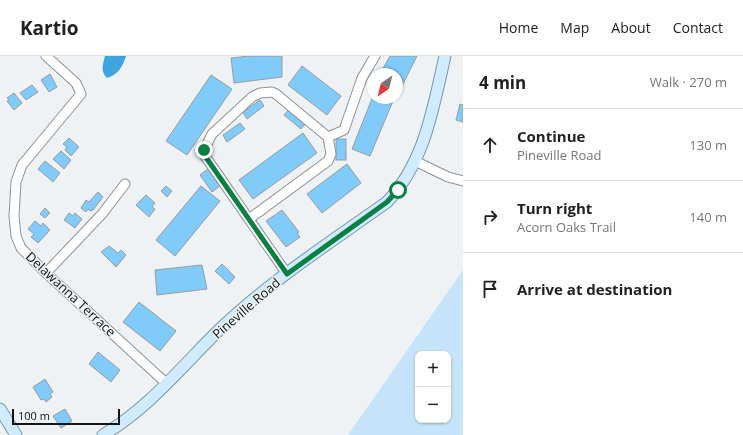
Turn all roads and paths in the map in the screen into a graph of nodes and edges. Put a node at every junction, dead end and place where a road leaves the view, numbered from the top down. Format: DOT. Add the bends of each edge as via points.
graph roads {
  1 [pos="46,56"];
  2 [pos="375,56"];
  3 [pos="445,56"];
  4 [pos="328,136"];
  5 [pos="415,161"];
  6 [pos="463,181"];
  7 [pos="125,184"];
  8 [pos="249,219"];
  9 [pos="46,273"];
  10 [pos="287,274"];
  11 [pos="166,383"];
  12 [pos="0,409"];
  13 [pos="16,435"];
  14 [pos="103,435"];
  1 -- 9 [label="street, Delawanna Terrace" via="76,84 81,94 22,165 16,182 16,236 21,248"];
  2 -- 4 [label="street" via="362,78 344,130"];
  3 -- 5 [label="main road, Pineville Road" via="429,127"];
  4 -- 8 [label="street" via="331,154 328,161"];
  4 -- 8 [label="street" via="272,92 260,93 252,98 212,134 204,150 205,156"];
  5 -- 6 [label="street" via="448,177"];
  5 -- 10 [label="main road, Pineville Road" via="398,190 387,202"];
  7 -- 9 [label="street" via="102,214"];
  8 -- 10 [label="street"];
  9 -- 11 [label="street, Delawanna Terrace"];
  10 -- 11 [label="main road, Pineville Road" via="220,329"];
  11 -- 14 [label="main road, Pineville Road" via="125,422"];
  12 -- 13 [label="main road"];
}
